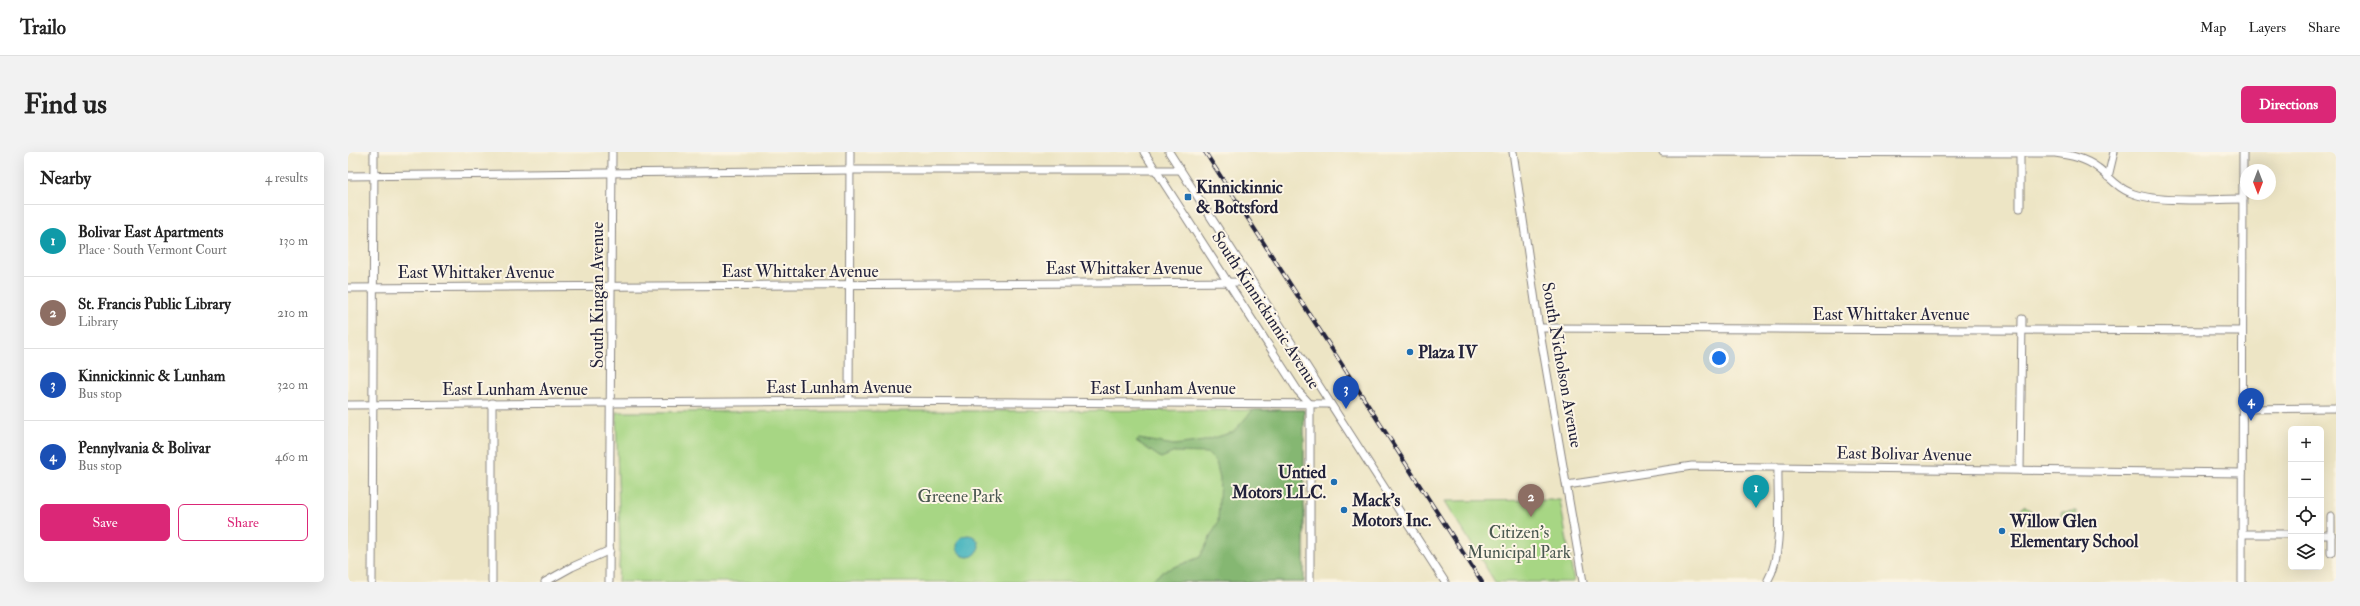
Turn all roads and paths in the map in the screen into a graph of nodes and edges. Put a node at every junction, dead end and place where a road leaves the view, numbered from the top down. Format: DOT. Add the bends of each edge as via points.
graph roads {
  1 [pos="374,152"];
  2 [pos="612,152"];
  3 [pos="850,152"];
  4 [pos="1144,152"];
  5 [pos="1168,152"];
  6 [pos="1513,152"];
  7 [pos="1663,152"];
  8 [pos="1798,152"];
  9 [pos="2114,152"];
  10 [pos="2243,152"];
  11 [pos="2020,153"];
  12 [pos="2243,164"];
  13 [pos="1156,169"];
  14 [pos="850,170"];
  15 [pos="1180,170"];
  16 [pos="612,174"];
  17 [pos="348,176"];
  18 [pos="373,176"];
  19 [pos="2108,177"];
  20 [pos="2240,199"];
  21 [pos="2243,200"];
  22 [pos="2020,208"];
  23 [pos="1229,282"];
  24 [pos="1252,282"];
  25 [pos="849,285"];
  26 [pos="613,286"];
  27 [pos="373,287"];
  28 [pos="348,288"];
  29 [pos="2022,319"];
  30 [pos="1540,328"];
  31 [pos="2021,330"];
  32 [pos="2242,331"];
  33 [pos="849,401"];
  34 [pos="492,403"];
  35 [pos="611,403"];
  36 [pos="1310,404"];
  37 [pos="1330,404"];
  38 [pos="348,405"];
  39 [pos="373,405"];
  40 [pos="2336,408"];
  41 [pos="2242,409"];
  42 [pos="1778,467"];
  43 [pos="2020,470"];
  44 [pos="2242,473"];
  45 [pos="1567,486"];
  46 [pos="2331,516"];
  47 [pos="2242,534"];
  48 [pos="2288,534"];
  49 [pos="2324,535"];
  50 [pos="2331,535"];
  51 [pos="610,550"];
  52 [pos="2331,552"];
  53 [pos="1768,580"];
  54 [pos="372,582"];
  55 [pos="492,582"];
  56 [pos="545,582"];
  57 [pos="609,582"];
  58 [pos="1310,582"];
  59 [pos="1445,582"];
  60 [pos="1583,582"];
  61 [pos="2242,582"];
  1 -- 18 [label="street"];
  2 -- 16 [label="street, South Kingan Avenue"];
  3 -- 14 [label="street"];
  4 -- 13 [label="street, South Kinnickinnic Avenue"];
  5 -- 15 [label="street, South Kinnickinnic Avenue"];
  6 -- 30 [label="street, South Nicholson Avenue"];
  7 -- 8 [label="street"];
  8 -- 11 [label="street"];
  9 -- 19 [label="street"];
  10 -- 12 [label="street"];
  11 -- 19 [label="street" via="2072,156 2098,168"];
  11 -- 22 [label="street"];
  13 -- 14 [label="street"];
  13 -- 15 [label="street"];
  13 -- 23 [label="street, South Kinnickinnic Avenue"];
  14 -- 16 [label="street"];
  14 -- 25 [label="street"];
  15 -- 24 [label="street, South Kinnickinnic Avenue"];
  16 -- 18 [label="street"];
  16 -- 26 [label="street, South Kingan Avenue"];
  17 -- 18 [label="street"];
  18 -- 27 [label="street"];
  19 -- 20 [label="street" via="2130,192 2150,198"];
  21 -- 32 [label="street"];
  23 -- 24 [label="street, East Whittaker Avenue"];
  23 -- 25 [label="street, East Whittaker Avenue"];
  23 -- 36 [label="street, South Kinnickinnic Avenue" via="1298,391"];
  24 -- 37 [label="street, South Kinnickinnic Avenue"];
  25 -- 26 [label="street, East Whittaker Avenue"];
  25 -- 33 [label="street"];
  26 -- 27 [label="street, East Whittaker Avenue"];
  26 -- 35 [label="street, South Kingan Avenue"];
  27 -- 28 [label="street, East Whittaker Avenue"];
  27 -- 39 [label="street"];
  29 -- 31 [label="street"];
  30 -- 31 [label="street, East Whittaker Avenue"];
  30 -- 45 [label="street, South Nicholson Avenue"];
  31 -- 32 [label="street, East Whittaker Avenue"];
  31 -- 43 [label="street"];
  32 -- 41 [label="street"];
  33 -- 35 [label="street, East Lunham Avenue"];
  33 -- 36 [label="street, East Lunham Avenue"];
  34 -- 35 [label="street, East Lunham Avenue"];
  34 -- 39 [label="street, East Lunham Avenue"];
  34 -- 55 [label="street"];
  35 -- 51 [label="street, South Kingan Avenue"];
  36 -- 37 [label="street, East Lunham Avenue"];
  36 -- 58 [label="street"];
  37 -- 59 [label="street, South Kinnickinnic Avenue"];
  38 -- 39 [label="street, East Lunham Avenue"];
  39 -- 54 [label="street"];
  40 -- 41 [label="street"];
  41 -- 44 [label="street"];
  42 -- 43 [label="street, East Bolivar Avenue"];
  42 -- 45 [label="street, East Bolivar Avenue" via="1686,467"];
  42 -- 53 [label="street" via="1777,554 1774,570"];
  43 -- 44 [label="street, East Bolivar Avenue"];
  44 -- 47 [label="street"];
  45 -- 60 [label="street, South Nicholson Avenue"];
  46 -- 50 [label="street"];
  47 -- 48 [label="street"];
  47 -- 61 [label="street"];
  49 -- 50 [label="street"];
  50 -- 52 [label="street"];
  51 -- 56 [label="street"];
  51 -- 57 [label="street, South Kingan Avenue"];
}
